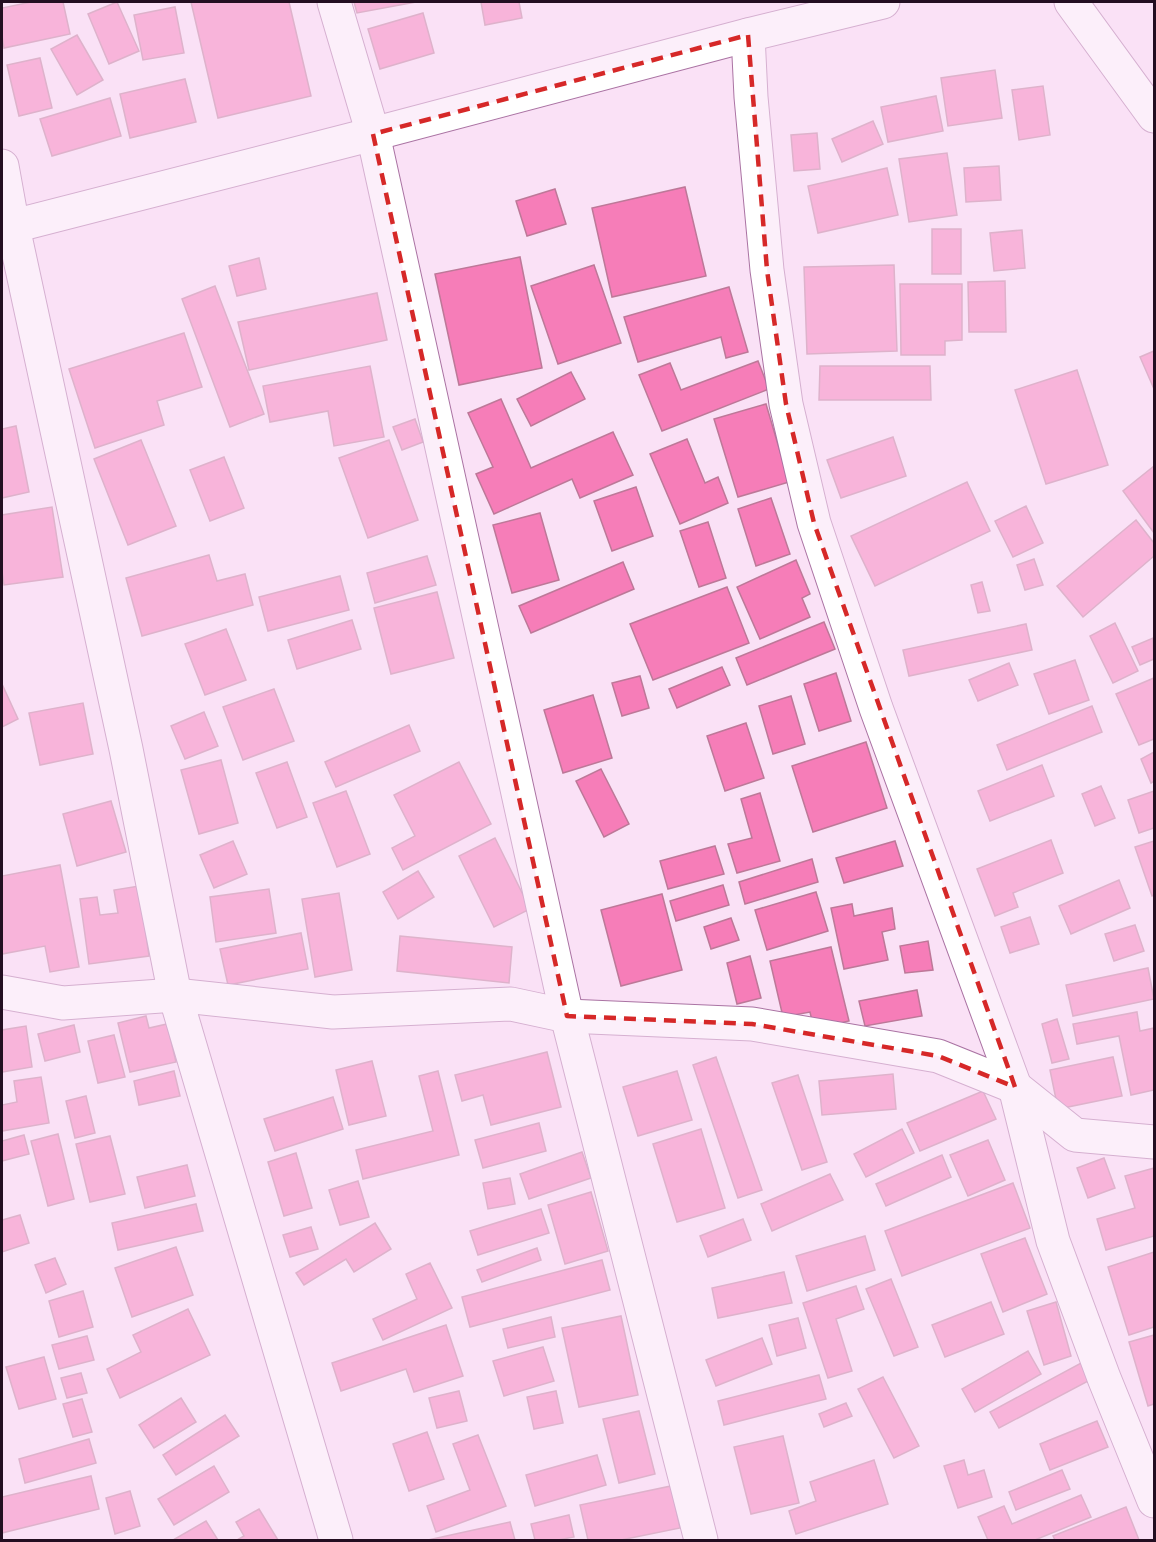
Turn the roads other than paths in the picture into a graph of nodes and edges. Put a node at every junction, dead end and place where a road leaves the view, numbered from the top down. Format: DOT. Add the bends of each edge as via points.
graph roads {
  1 [pos="334,2"];
  2 [pos="883,2"];
  3 [pos="1071,2"];
  4 [pos="748,35"];
  5 [pos="1155,116"];
  6 [pos="373,134"];
  7 [pos="2,166"];
  8 [pos="7,228"];
  9 [pos="2,992"];
  10 [pos="175,995"];
  11 [pos="567,1016"];
  12 [pos="1015,1087"];
  13 [pos="1155,1142"];
  14 [pos="1155,1501"];
  15 [pos="336,1540"];
  16 [pos="701,1540"];
  1 -- 6 [label="main road"];
  2 -- 4 [label="main road"];
  3 -- 5 [label="main road"];
  4 -- 6 [label="main road"];
  4 -- 12 [label="main road" via="767,270 786,404 814,523 876,708"];
  6 -- 8 [label="main road"];
  6 -- 11 [label="main road"];
  7 -- 8 [label="main road"];
  8 -- 10 [label="main road" via="126,749"];
  9 -- 10 [label="main road" via="63,1003"];
  10 -- 11 [label="main road" via="333,1012 511,1004"];
  10 -- 15 [label="main road"];
  11 -- 12 [label="main road" via="752,1024 939,1056"];
  11 -- 16 [label="main road"];
  12 -- 13 [label="main road" via="1076,1135"];
  12 -- 14 [label="main road" via="1053,1241"];
}
